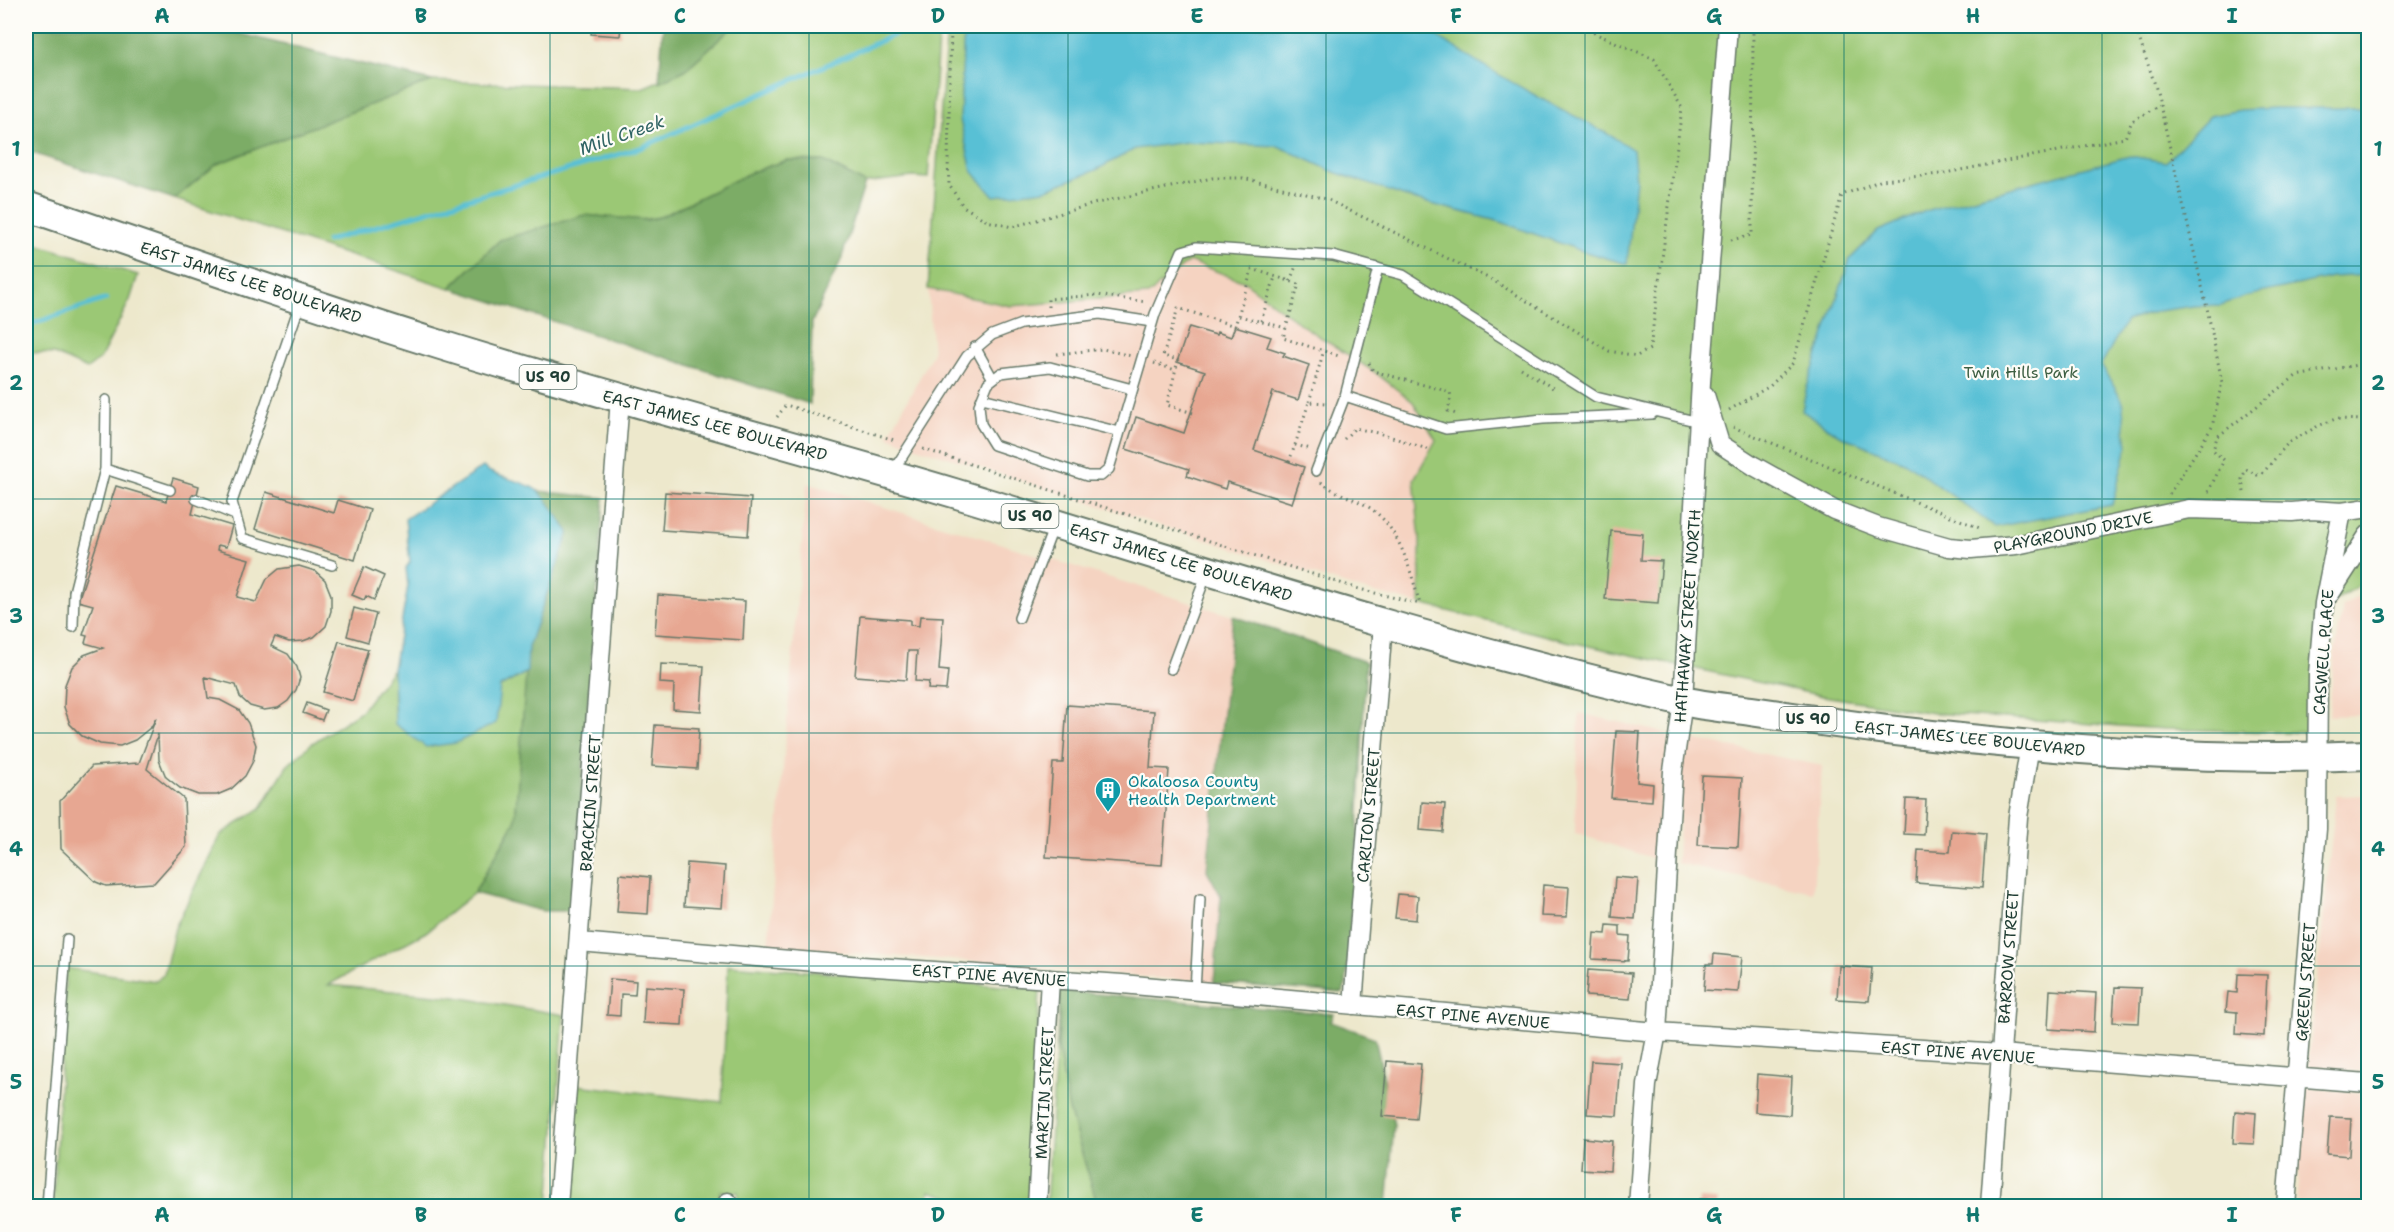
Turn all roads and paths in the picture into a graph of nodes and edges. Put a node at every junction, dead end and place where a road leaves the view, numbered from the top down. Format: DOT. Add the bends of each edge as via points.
graph roads {
  1 [pos="951,26"];
  2 [pos="1578,26"];
  3 [pos="1728,26"];
  4 [pos="1753,26"];
  5 [pos="2136,26"];
  6 [pos="2160,105"];
  7 [pos="26,206"];
  8 [pos="1730,249"];
  9 [pos="1378,268"];
  10 [pos="1275,277"];
  11 [pos="302,298"];
  12 [pos="1238,315"];
  13 [pos="1152,322"];
  14 [pos="1261,322"];
  15 [pos="1286,328"];
  16 [pos="975,347"];
  17 [pos="1324,350"];
  18 [pos="1370,352"];
  19 [pos="1055,354"];
  20 [pos="1141,359"];
  21 [pos="1338,362"];
  22 [pos="2368,363"];
  23 [pos="1518,366"];
  24 [pos="1175,370"];
  25 [pos="993,379"];
  26 [pos="1701,382"];
  27 [pos="1132,389"];
  28 [pos="1558,390"];
  29 [pos="1330,395"];
  30 [pos="1345,396"];
  31 [pos="982,398"];
  32 [pos="620,399"];
  33 [pos="106,400"];
  34 [pos="1309,402"];
  35 [pos="1193,413"];
  36 [pos="1664,413"];
  37 [pos="1724,414"];
  38 [pos="1461,415"];
  39 [pos="2368,420"];
  40 [pos="1699,422"];
  41 [pos="1725,423"];
  42 [pos="1120,432"];
  43 [pos="761,438"];
  44 [pos="1342,441"];
  45 [pos="910,445"];
  46 [pos="1294,445"];
  47 [pos="1313,450"];
  48 [pos="1430,450"];
  49 [pos="1289,462"];
  50 [pos="105,469"];
  51 [pos="1319,472"];
  52 [pos="891,474"];
  53 [pos="170,490"];
  54 [pos="2246,495"];
  55 [pos="2168,496"];
  56 [pos="2206,496"];
  57 [pos="196,499"];
  58 [pos="2368,508"];
  59 [pos="2342,512"];
  60 [pos="236,515"];
  61 [pos="1054,523"];
  62 [pos="1983,529"];
  63 [pos="2368,535"];
  64 [pos="332,565"];
  65 [pos="1208,570"];
  66 [pos="2324,603"];
  67 [pos="1019,618"];
  68 [pos="1383,624"];
  69 [pos="73,627"];
  70 [pos="1171,669"];
  71 [pos="1683,701"];
  72 [pos="2030,745"];
  73 [pos="2368,755"];
  74 [pos="2318,757"];
  75 [pos="1200,898"];
  76 [pos="67,939"];
  77 [pos="579,942"];
  78 [pos="1050,979"];
  79 [pos="1195,992"];
  80 [pos="1353,1005"];
  81 [pos="1657,1032"];
  82 [pos="2001,1054"];
  83 [pos="2298,1077"];
  84 [pos="2368,1083"];
  85 [pos="47,1206"];
  86 [pos="558,1206"];
  87 [pos="1037,1206"];
  88 [pos="1638,1206"];
  89 [pos="1990,1206"];
  90 [pos="2286,1206"];
  1 -- 2 [label="path" via="949,185 963,206 987,221 1012,227 1097,203 1212,178 1243,178 1326,199 1494,281 1609,351 1637,356 1650,349 1682,108 1654,59"];
  3 -- 26 [label="street, HATHAWAY STREET NORTH"];
  4 -- 8 [label="path" via="1752,235 1731,238"];
  5 -- 6 [label="path"];
  6 -- 37 [label="path" via="2132,121 2125,138 1940,174 1882,180 1842,195 1793,363 1770,386"];
  6 -- 55 [label="path" via="2222,382 2212,427"];
  7 -- 11 [label="main road, EAST JAMES LEE BOULEVARD / US 90"];
  9 -- 13 [label="lane" via="1333,256 1196,247 1182,252"];
  9 -- 30 [label="lane"];
  9 -- 36 [label="lane" via="1403,275 1596,397"];
  10 -- 12 [label="path" via="1252,269"];
  10 -- 14 [label="path"];
  10 -- 15 [label="path" via="1299,284"];
  11 -- 32 [label="main road, EAST JAMES LEE BOULEVARD / US 90"];
  11 -- 60 [label="lane" via="232,502"];
  12 -- 14 [label="path"];
  12 -- 24 [label="path" via="1235,326 1178,308 1163,356 1178,360"];
  13 -- 16 [label="lane" via="1100,314 1021,324 992,335"];
  13 -- 20 [label="lane"];
  14 -- 15 [label="path"];
  15 -- 17 [label="path" via="1283,338"];
  16 -- 25 [label="lane"];
  16 -- 45 [label="lane"];
  17 -- 21 [label="path" via="1339,356"];
  17 -- 34 [label="path"];
  18 -- 38 [label="path" via="1368,363 1373,371 1450,392 1448,411"];
  19 -- 20 [label="path" via="1103,349"];
  20 -- 24 [label="path"];
  20 -- 27 [label="lane"];
  22 -- 56 [label="path" via="2296,376 2217,437 2213,450 2224,460"];
  23 -- 28 [label="path"];
  24 -- 35 [label="path" via="1167,405"];
  25 -- 27 [label="lane" via="1001,373 1050,367"];
  25 -- 31 [label="lane"];
  26 -- 40 [label="street, HATHAWAY STREET NORTH"];
  26 -- 59 [label="street, PLAYGROUND DRIVE" via="1720,444 1834,510 1949,547 2016,545 2189,509"];
  27 -- 42 [label="lane"];
  29 -- 34 [label="path" via="1327,404"];
  30 -- 36 [label="lane" via="1446,429"];
  30 -- 51 [label="lane"];
  31 -- 42 [label="lane"];
  31 -- 42 [label="lane" via="981,424 994,445 1087,476 1101,476 1109,469"];
  32 -- 43 [label="main road, EAST JAMES LEE BOULEVARD / US 90"];
  32 -- 77 [label="street, BRACKIN STREET"];
  33 -- 50 [label="lane"];
  34 -- 46 [label="path"];
  36 -- 40 [label="lane"];
  39 -- 54 [label="path" via="2335,419 2288,443 2262,474 2246,469 2242,479"];
  40 -- 71 [label="street, HATHAWAY STREET NORTH"];
  41 -- 62 [label="path"];
  43 -- 45 [label="path" via="786,405"];
  43 -- 52 [label="main road, EAST JAMES LEE BOULEVARD / US 90"];
  44 -- 48 [label="path" via="1355,428"];
  45 -- 51 [label="path" via="1359,589 1420,604 1403,548 1379,515 1325,486 1319,481"];
  45 -- 52 [label="lane"];
  46 -- 47 [label="path"];
  46 -- 49 [label="path"];
  50 -- 53 [label="lane"];
  50 -- 69 [label="lane" via="74,592"];
  52 -- 61 [label="main road, EAST JAMES LEE BOULEVARD / US 90"];
  57 -- 60 [label="lane"];
  58 -- 59 [label="street, PLAYGROUND DRIVE"];
  59 -- 66 [label="street, CASWELL PLACE"];
  60 -- 64 [label="lane" via="242,538"];
  61 -- 65 [label="main road, EAST JAMES LEE BOULEVARD / US 90"];
  61 -- 67 [label="lane"];
  63 -- 66 [label="street"];
  65 -- 68 [label="main road, EAST JAMES LEE BOULEVARD / US 90"];
  65 -- 70 [label="lane"];
  66 -- 74 [label="street, CASWELL PLACE" via="2318,674"];
  68 -- 71 [label="main road, EAST JAMES LEE BOULEVARD / US 90"];
  68 -- 80 [label="street, CARLTON STREET"];
  71 -- 72 [label="main road, EAST JAMES LEE BOULEVARD / US 90" via="1855,726"];
  71 -- 81 [label="street, HATHAWAY STREET NORTH" via="1673,771"];
  72 -- 74 [label="main road, EAST JAMES LEE BOULEVARD / US 90"];
  72 -- 82 [label="street, BARROW STREET" via="2018,817"];
  73 -- 74 [label="main road, EAST JAMES LEE BOULEVARD / US 90"];
  74 -- 83 [label="street, GREEN STREET" via="2317,829"];
  75 -- 79 [label="lane"];
  76 -- 85 [label="lane"];
  77 -- 78 [label="street, EAST PINE AVENUE"];
  77 -- 86 [label="street, BRACKIN STREET"];
  78 -- 79 [label="street, EAST PINE AVENUE"];
  78 -- 87 [label="street, MARTIN STREET"];
  79 -- 80 [label="street, EAST PINE AVENUE"];
  80 -- 81 [label="street, EAST PINE AVENUE"];
  81 -- 82 [label="street, EAST PINE AVENUE"];
  81 -- 88 [label="street, HATHAWAY STREET NORTH" via="1647,1085"];
  82 -- 83 [label="street, EAST PINE AVENUE"];
  82 -- 89 [label="street, BARROW STREET"];
  83 -- 84 [label="street, EAST PINE AVENUE"];
  83 -- 90 [label="street, GREEN STREET"];
}
